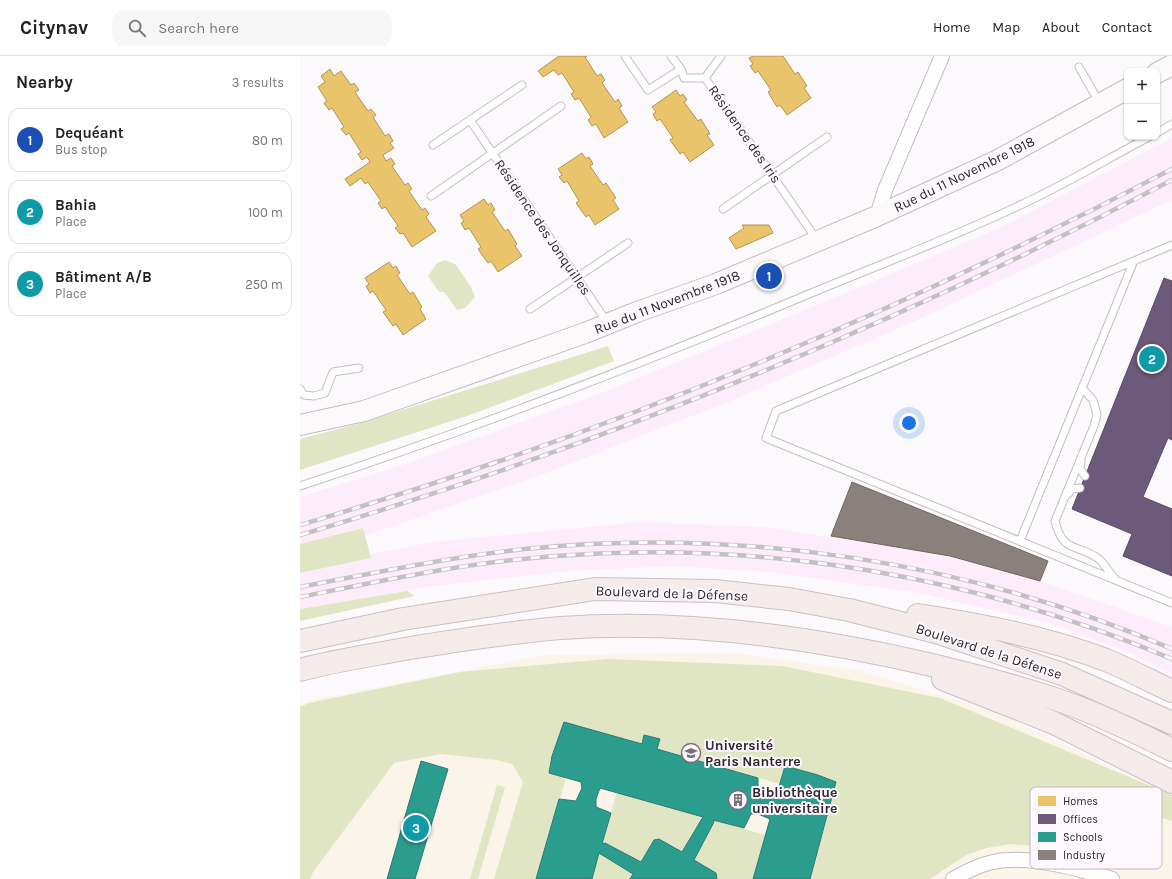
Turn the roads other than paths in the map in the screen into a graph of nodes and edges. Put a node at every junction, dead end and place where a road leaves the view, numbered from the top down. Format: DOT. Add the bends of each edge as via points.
graph roads {
  1 [pos="625,56"];
  2 [pos="671,56"];
  3 [pos="721,56"];
  4 [pos="942,56"];
  5 [pos="1172,65"];
  6 [pos="1079,67"];
  7 [pos="681,69"];
  8 [pos="1160,71"];
  9 [pos="706,78"];
  10 [pos="522,85"];
  11 [pos="1124,91"];
  12 [pos="1100,104"];
  13 [pos="561,106"];
  14 [pos="470,120"];
  15 [pos="1172,124"];
  16 [pos="1160,131"];
  17 [pos="827,137"];
  18 [pos="1143,140"];
  19 [pos="433,145"];
  20 [pos="493,153"];
  21 [pos="774,175"];
  22 [pos="431,196"];
  23 [pos="723,209"];
  24 [pos="877,216"];
  25 [pos="818,242"];
  26 [pos="628,243"];
  27 [pos="1172,246"];
  28 [pos="1133,263"];
  29 [pos="578,277"];
  30 [pos="530,309"];
  31 [pos="608,324"];
  32 [pos="359,368"];
  33 [pos="1082,388"];
  34 [pos="300,389"];
  35 [pos="300,425"];
  36 [pos="1080,457"];
  37 [pos="1085,476"];
  38 [pos="300,486"];
  39 [pos="1080,488"];
  40 [pos="1064,498"];
  41 [pos="1020,541"];
  42 [pos="1120,583"];
  43 [pos="595,589"];
  44 [pos="1172,603"];
  45 [pos="850,610"];
  46 [pos="300,630"];
  47 [pos="485,635"];
  48 [pos="300,641"];
  49 [pos="891,655"];
  50 [pos="300,670"];
  51 [pos="300,685"];
  52 [pos="1172,691"];
  53 [pos="1172,723"];
  54 [pos="1172,750"];
  55 [pos="1172,782"];
  56 [pos="1030,860"];
  57 [pos="1077,869"];
  58 [pos="953,879"];
  59 [pos="1112,879"];
  1 -- 7 [label="lane" via="648,90"];
  2 -- 7 [label="lane"];
  3 -- 9 [label="lane"];
  4 -- 24 [label="street" via="885,190"];
  5 -- 8 [label="street"];
  6 -- 12 [label="lane"];
  7 -- 9 [label="lane, Résidence des Iris" via="684,78"];
  9 -- 21 [label="lane, Résidence des Iris"];
  10 -- 14 [label="lane"];
  11 -- 12 [label="street, Rue du 11 Novembre 1918"];
  12 -- 24 [label="street, Rue du 11 Novembre 1918" via="998,160"];
  13 -- 20 [label="lane"];
  14 -- 19 [label="lane"];
  14 -- 20 [label="lane"];
  15 -- 16 [label="lane"];
  17 -- 21 [label="lane"];
  18 -- 38 [label="lane" via="1035,198 907,256 863,271 674,350 376,461"];
  20 -- 22 [label="lane, Résidence des Jonquilles"];
  20 -- 29 [label="lane, Résidence des Jonquilles"];
  21 -- 23 [label="lane"];
  21 -- 25 [label="lane, Résidence des Iris"];
  24 -- 25 [label="street, Rue du 11 Novembre 1918"];
  25 -- 31 [label="street, Rue du 11 Novembre 1918" via="716,284"];
  26 -- 29 [label="lane"];
  27 -- 28 [label="lane"];
  28 -- 33 [label="lane"];
  28 -- 41 [label="lane" via="776,411 766,438"];
  29 -- 30 [label="lane"];
  29 -- 31 [label="lane, Résidence des Jonquilles"];
  31 -- 35 [label="street, Rue du 11 Novembre 1918" via="364,411"];
  32 -- 34 [label="lane" via="332,372 325,393 304,395"];
  33 -- 36 [label="lane" via="1093,400 1097,415"];
  33 -- 41 [label="lane"];
  36 -- 37 [label="lane" via="1080,469"];
  36 -- 40 [label="lane"];
  39 -- 40 [label="lane" via="1072,489"];
  40 -- 42 [label="lane" via="1055,521 1058,534 1065,543 1100,559 1107,571"];
  41 -- 42 [label="lane"];
  42 -- 44 [label="lane"];
  43 -- 45 [label="highway, Boulevard de la Défense" via="715,591 789,598"];
  43 -- 46 [label="highway" via="504,593 389,610"];
  43 -- 48 [label="highway, Boulevard de la Défense" via="403,619"];
  45 -- 52 [label="highway" via="909,613 971,623 1051,642 1106,660"];
  45 -- 53 [label="highway, Boulevard de la Défense" via="936,632 1026,661 1062,674"];
  47 -- 49 [label="highway, Boulevard de la Défense" via="563,628 667,626 790,637"];
  47 -- 50 [label="highway, Boulevard de la Défense"];
  47 -- 51 [label="highway"];
  49 -- 54 [label="highway, Boulevard de la Défense" via="970,674 1060,701 1113,721"];
  49 -- 55 [label="highway" via="956,685 1054,723"];
  56 -- 58 [label="street" via="993,861"];
  57 -- 59 [label="street"];
}
